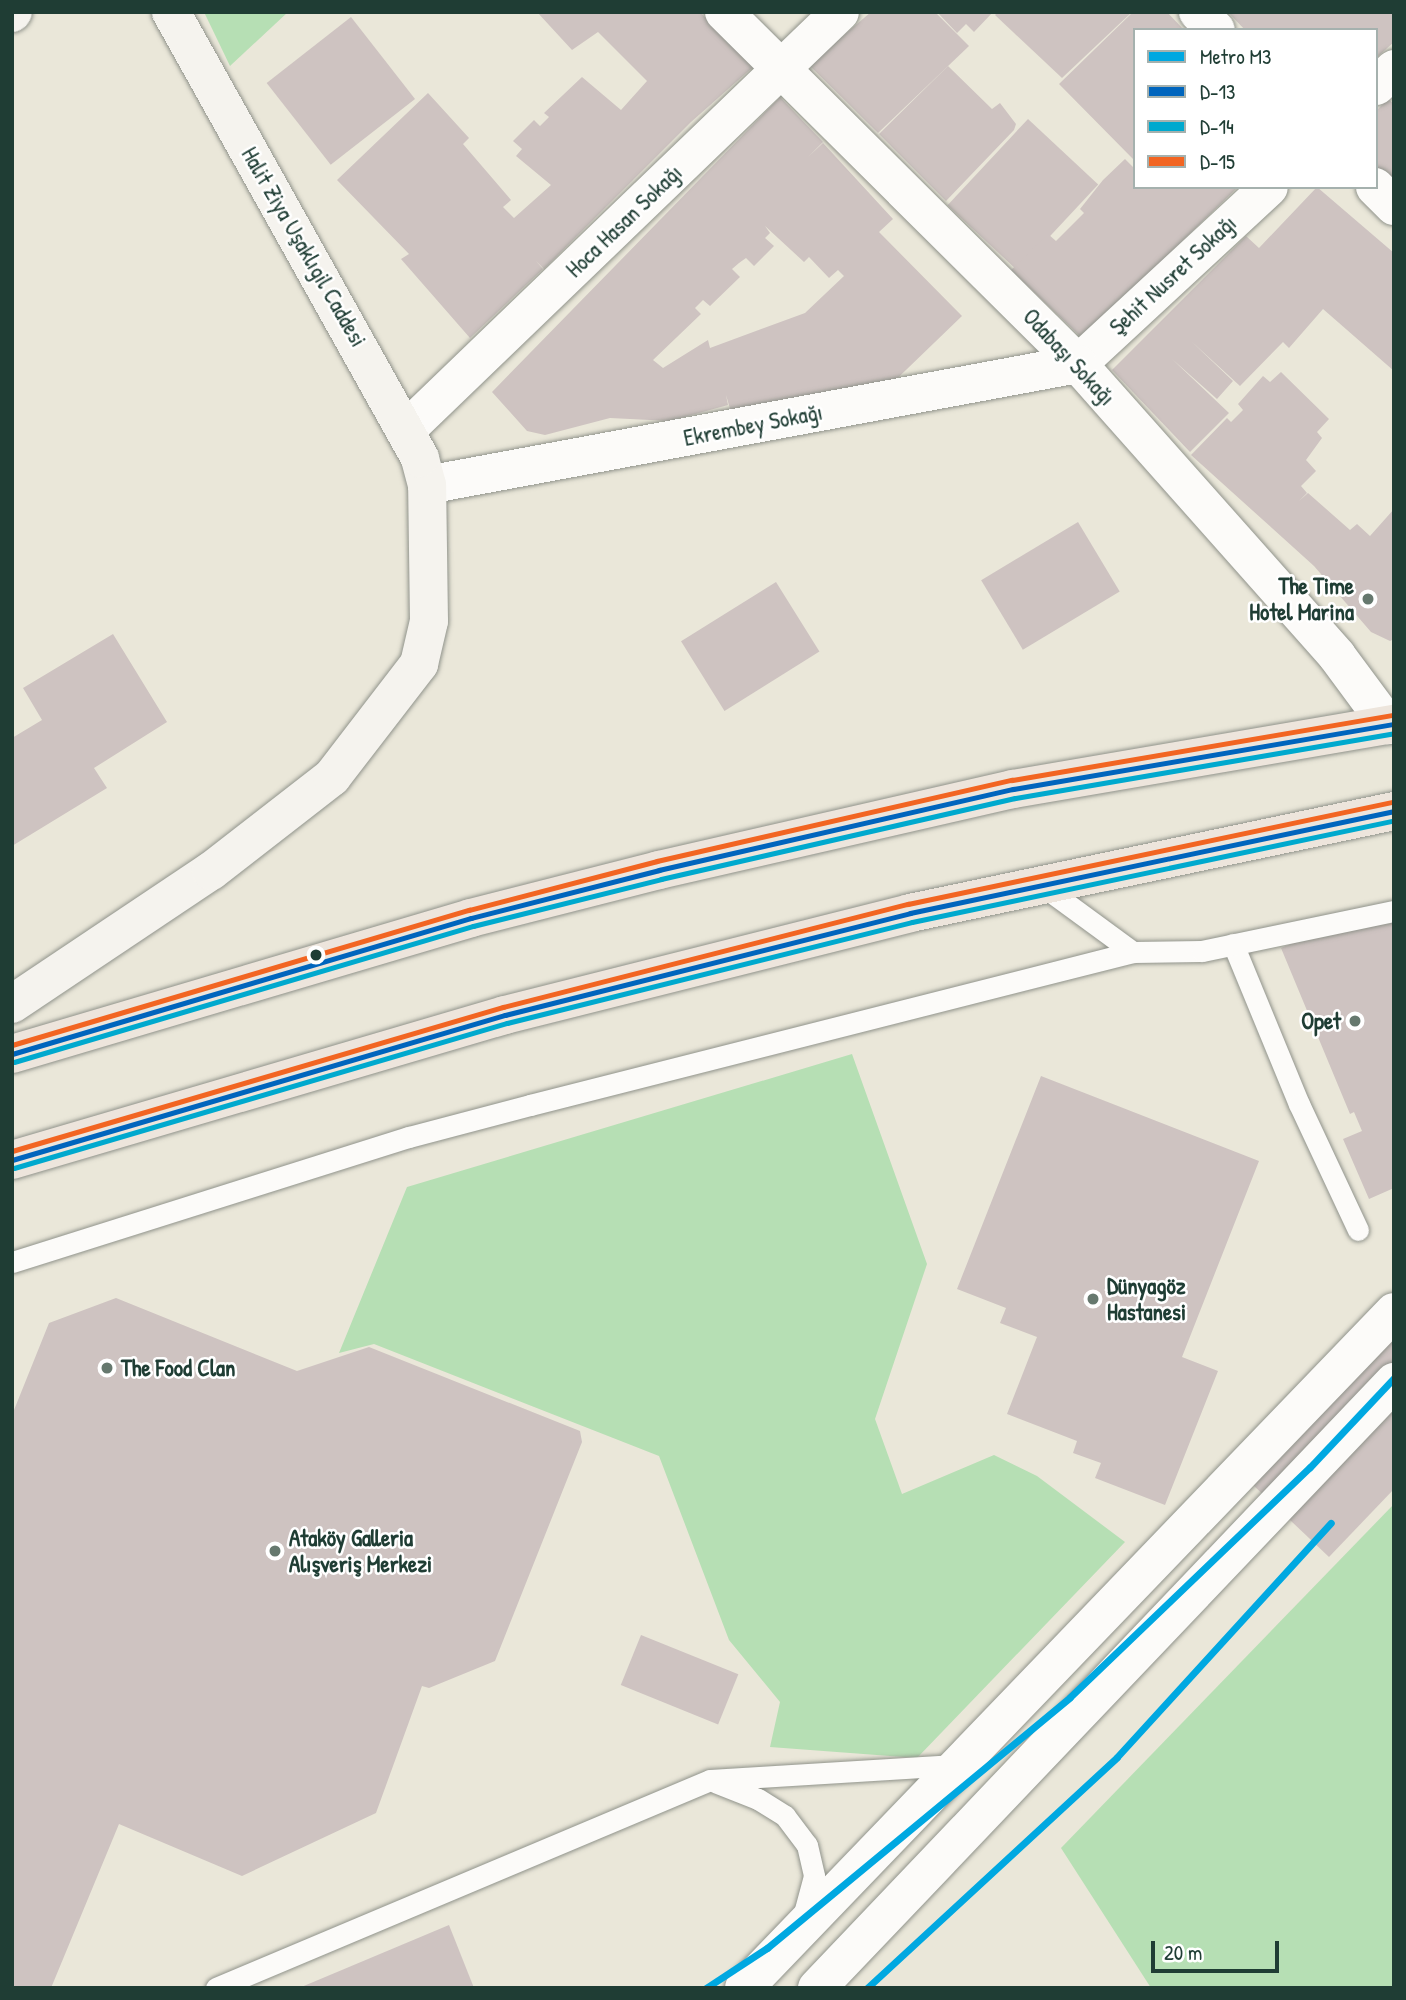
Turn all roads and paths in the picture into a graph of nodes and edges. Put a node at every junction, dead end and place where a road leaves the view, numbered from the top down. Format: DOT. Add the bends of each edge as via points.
graph roads {
  1 [pos="171,12"];
  2 [pos="724,12"];
  3 [pos="839,12"];
  4 [pos="1198,12"];
  5 [pos="1214,28"];
  6 [pos="784,68"];
  7 [pos="1394,69"];
  8 [pos="1378,84"];
  9 [pos="1267,189"];
  10 [pos="1377,189"];
  11 [pos="1394,206"];
  12 [pos="1078,364"];
  13 [pos="407,429"];
  14 [pos="427,485"];
  15 [pos="1392,723"];
  16 [pos="1394,811"];
  17 [pos="1040,884"];
  18 [pos="1394,911"];
  19 [pos="1233,944"];
  20 [pos="1133,952"];
  21 [pos="12,1004"];
  22 [pos="12,1054"];
  23 [pos="12,1160"];
  24 [pos="1358,1230"];
  25 [pos="12,1262"];
  26 [pos="1394,1312"];
  27 [pos="1394,1382"];
  28 [pos="958,1765"];
  29 [pos="710,1780"];
  30 [pos="796,1933"];
  31 [pos="216,1988"];
  32 [pos="744,1988"];
  33 [pos="817,1988"];
  1 -- 13 [label="main road, Halit Ziya Uşaklıgil Caddesi"];
  2 -- 6 [label="street, Odabaşı Sokağı"];
  3 -- 6 [label="street, Hoca Hasan Sokağı"];
  4 -- 5 [label="street"];
  6 -- 12 [label="street, Odabaşı Sokağı"];
  6 -- 13 [label="street, Hoca Hasan Sokağı"];
  7 -- 8 [label="street"];
  9 -- 12 [label="street, Şehit Nusret Sokağı"];
  10 -- 11 [label="street"];
  12 -- 14 [label="street, Ekrembey Sokağı"];
  12 -- 15 [label="street, Odabaşı Sokağı"];
  13 -- 14 [label="main road, Halit Ziya Uşaklıgil Caddesi"];
  14 -- 21 [label="main road, Halit Ziya Uşaklıgil Caddesi" via="429,621 419,664 370,731 332,777 275,824"];
  15 -- 22 [label="highway" via="1013,789 659,870 471,918"];
  16 -- 17 [label="highway"];
  17 -- 20 [label="lane"];
  17 -- 23 [label="highway" via="430,1034"];
  18 -- 19 [label="lane"];
  19 -- 20 [label="lane" via="1202,951"];
  19 -- 24 [label="lane" via="1299,1104"];
  20 -- 25 [label="lane" via="408,1137"];
  26 -- 28 [label="street"];
  27 -- 33 [label="street"];
  28 -- 29 [label="lane"];
  28 -- 30 [label="street"];
  29 -- 30 [label="lane" via="758,1799 785,1816 807,1845 814,1876 810,1902"];
  29 -- 31 [label="lane"];
  30 -- 32 [label="street"];
}
